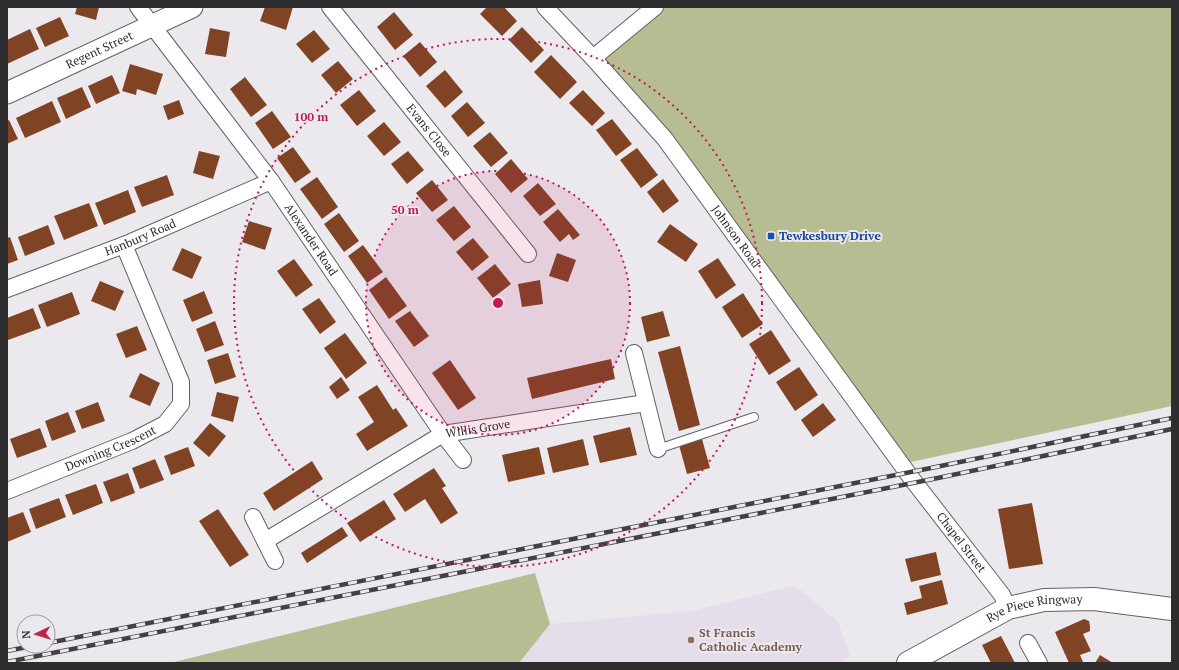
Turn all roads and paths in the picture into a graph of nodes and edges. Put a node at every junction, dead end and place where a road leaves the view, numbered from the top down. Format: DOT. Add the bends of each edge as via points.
graph roads {
  1 [pos="138,7"];
  2 [pos="192,7"];
  3 [pos="330,7"];
  4 [pos="545,7"];
  5 [pos="655,7"];
  6 [pos="150,26"];
  7 [pos="593,58"];
  8 [pos="7,93"];
  9 [pos="271,181"];
  10 [pos="124,245"];
  11 [pos="528,254"];
  12 [pos="7,289"];
  13 [pos="634,353"];
  14 [pos="646,403"];
  15 [pos="754,417"];
  16 [pos="443,434"];
  17 [pos="658,449"];
  18 [pos="463,460"];
  19 [pos="912,479"];
  20 [pos="7,491"];
  21 [pos="253,517"];
  22 [pos="265,541"];
  23 [pos="275,561"];
  24 [pos="1008,608"];
  25 [pos="1172,609"];
  26 [pos="1028,643"];
  27 [pos="908,663"];
  28 [pos="1039,663"];
  1 -- 6 [label="street, Alexander Road"];
  2 -- 6 [label="street, Regent Street"];
  3 -- 11 [label="street, Evans Close"];
  4 -- 7 [label="street, Johnson Road"];
  5 -- 7 [label="street"];
  6 -- 8 [label="street, Regent Street"];
  6 -- 9 [label="street, Alexander Road"];
  7 -- 19 [label="street, Johnson Road" via="665,138"];
  9 -- 10 [label="street, Hanbury Road"];
  9 -- 16 [label="street, Alexander Road"];
  10 -- 12 [label="street, Hanbury Road"];
  10 -- 20 [label="street, Downing Crescent" via="181,382 181,404 165,424 132,441"];
  13 -- 14 [label="street"];
  14 -- 16 [label="street, Willis Grove"];
  14 -- 17 [label="street"];
  15 -- 17 [label="lane"];
  16 -- 18 [label="street, Alexander Road"];
  16 -- 22 [label="street, Willis Grove"];
  19 -- 24 [label="street, Chapel Street" via="1002,595"];
  21 -- 22 [label="street"];
  22 -- 23 [label="street"];
  24 -- 25 [label="main road, Rye Piece Ringway" via="1044,600 1079,598"];
  24 -- 27 [label="main road, Rye Piece Ringway"];
  26 -- 28 [label="street"];
}
